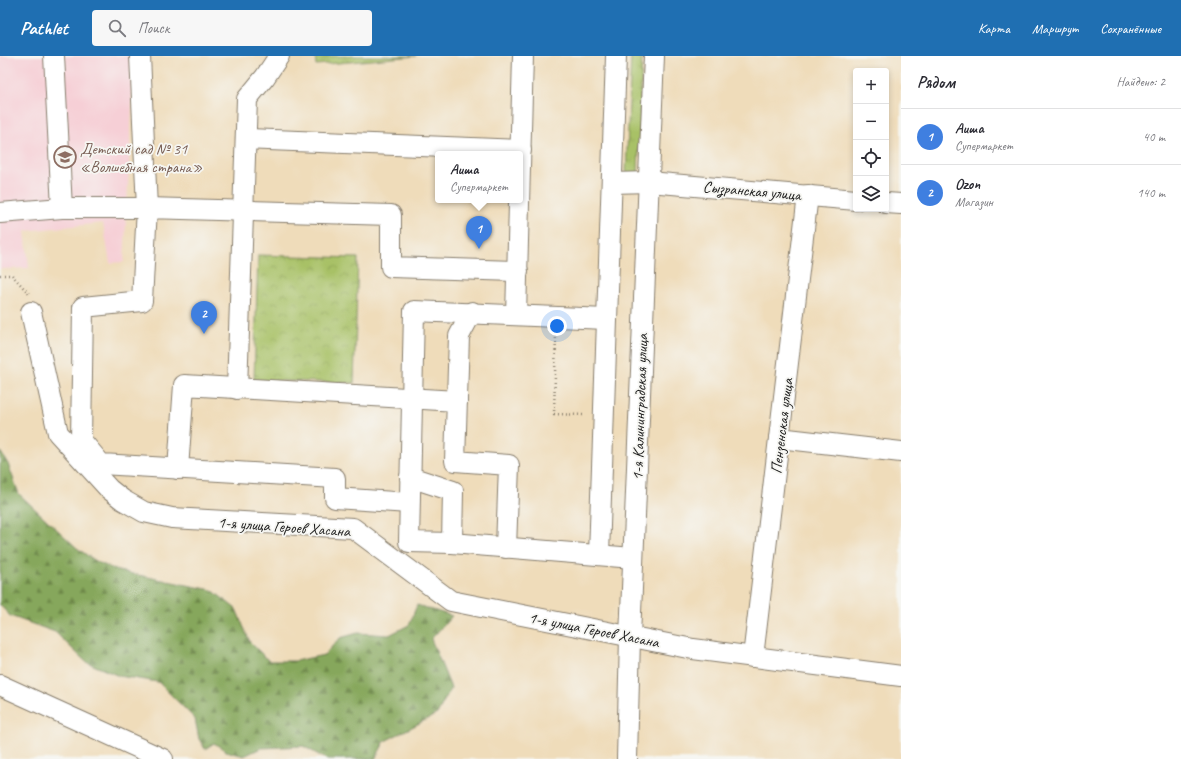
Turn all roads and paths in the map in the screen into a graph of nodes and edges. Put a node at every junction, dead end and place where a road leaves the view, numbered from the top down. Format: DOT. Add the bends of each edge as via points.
graph roads {
  1 [pos="54,56"];
  2 [pos="140,56"];
  3 [pos="279,56"];
  4 [pos="523,56"];
  5 [pos="616,56"];
  6 [pos="654,56"];
  7 [pos="246,139"];
  8 [pos="521,150"];
  9 [pos="649,182"];
  10 [pos="612,183"];
  11 [pos="808,195"];
  12 [pos="853,200"];
  13 [pos="520,203"];
  14 [pos="889,203"];
  15 [pos="901,204"];
  16 [pos="62,208"];
  17 [pos="147,208"];
  18 [pos="243,210"];
  19 [pos="0,213"];
  20 [pos="518,271"];
  21 [pos="0,276"];
  22 [pos="31,312"];
  23 [pos="472,312"];
  24 [pos="516,315"];
  25 [pos="556,317"];
  26 [pos="607,319"];
  27 [pos="237,389"];
  28 [pos="412,398"];
  29 [pos="457,401"];
  30 [pos="604,416"];
  31 [pos="779,438"];
  32 [pos="901,452"];
  33 [pos="178,469"];
  34 [pos="410,477"];
  35 [pos="410,503"];
  36 [pos="452,543"];
  37 [pos="506,548"];
  38 [pos="599,555"];
  39 [pos="633,558"];
  40 [pos="630,637"];
  41 [pos="753,656"];
  42 [pos="901,676"];
  43 [pos="0,685"];
  44 [pos="163,759"];
  45 [pos="627,759"];
  1 -- 16 [label="street"];
  2 -- 17 [label="street"];
  3 -- 7 [label="street" via="247,99"];
  4 -- 8 [label="street"];
  5 -- 10 [label="street"];
  6 -- 9 [label="street, 1-я Калининградская улица"];
  7 -- 8 [label="street"];
  7 -- 18 [label="street"];
  9 -- 10 [label="street, Сызранская улица"];
  9 -- 11 [label="street, Сызранская улица"];
  9 -- 39 [label="street, 1-я Калининградская улица"];
  10 -- 26 [label="street"];
  11 -- 12 [label="street, Сызранская улица"];
  11 -- 31 [label="street, Пензенская улица"];
  13 -- 20 [label="street"];
  14 -- 15 [label="street"];
  16 -- 17 [label="street"];
  16 -- 19 [label="street"];
  17 -- 18 [label="street"];
  17 -- 33 [label="street" via="142,301 83,307 81,440 101,464"];
  18 -- 20 [label="street" via="391,214 391,267"];
  18 -- 27 [label="street"];
  20 -- 24 [label="street"];
  21 -- 22 [label="path" via="12,275 28,293"];
  22 -- 40 [label="street, 1-я улица Героев Хасана" via="58,433 109,489 144,512 172,518 353,528 451,601"];
  23 -- 24 [label="street"];
  23 -- 28 [label="street" via="414,311"];
  23 -- 29 [label="street" via="459,336"];
  24 -- 25 [label="street"];
  25 -- 26 [label="street"];
  25 -- 30 [label="path" via="554,414"];
  26 -- 30 [label="street"];
  27 -- 28 [label="street"];
  27 -- 33 [label="street" via="184,385"];
  28 -- 29 [label="street"];
  28 -- 34 [label="street"];
  29 -- 37 [label="street" via="455,461 509,465"];
  30 -- 38 [label="street"];
  31 -- 32 [label="street"];
  31 -- 41 [label="street, Пензенская улица"];
  33 -- 35 [label="street" via="335,478 335,498"];
  34 -- 35 [label="street"];
  34 -- 36 [label="street" via="453,491"];
  35 -- 36 [label="street" via="408,542"];
  36 -- 37 [label="street"];
  37 -- 38 [label="street"];
  38 -- 39 [label="street"];
  39 -- 40 [label="street, 1-я Калининградская улица"];
  40 -- 41 [label="street, 1-я улица Героев Хасана" via="693,649"];
  40 -- 45 [label="street, 1-я Калининградская улица"];
  41 -- 42 [label="street, 1-я улица Героев Хасана"];
  43 -- 44 [label="street"];
}
